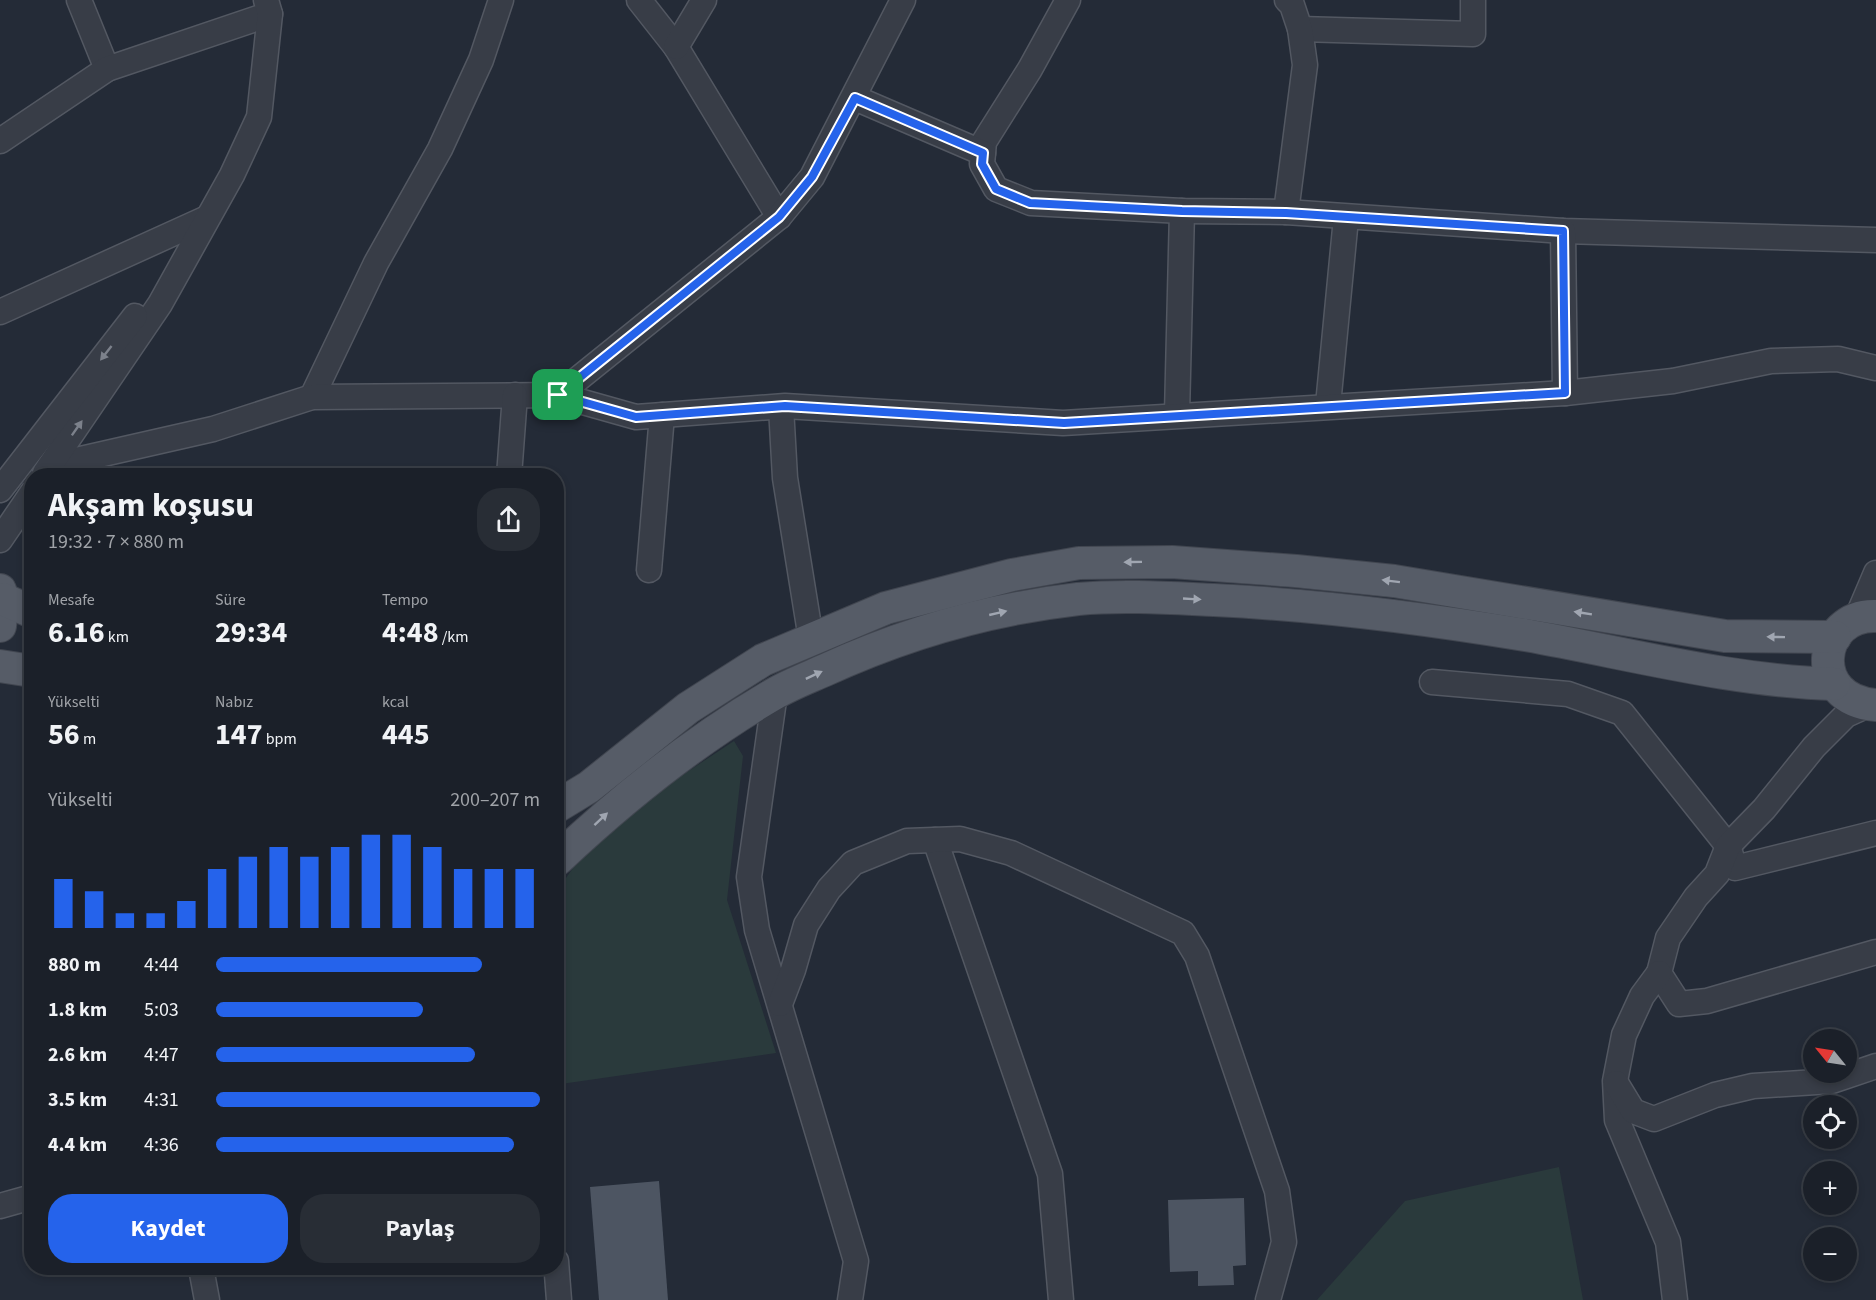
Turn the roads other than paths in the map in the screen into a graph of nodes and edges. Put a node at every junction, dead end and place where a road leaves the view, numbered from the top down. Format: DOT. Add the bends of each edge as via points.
graph roads {
  1 [pos="79,0"];
  2 [pos="501,0"];
  3 [pos="639,0"];
  4 [pos="704,0"];
  5 [pos="903,0"];
  6 [pos="1068,0"];
  7 [pos="1287,0"];
  8 [pos="1473,0"];
  9 [pos="268,7"];
  10 [pos="1300,29"];
  11 [pos="676,47"];
  12 [pos="107,69"];
  13 [pos="855,98"];
  14 [pos="0,141"];
  15 [pos="983,153"];
  16 [pos="1182,211"];
  17 [pos="1286,213"];
  18 [pos="779,217"];
  19 [pos="207,218"];
  20 [pos="1346,218"];
  21 [pos="1563,231"];
  22 [pos="194,240"];
  23 [pos="1876,240"];
  24 [pos="0,312"];
  25 [pos="1876,368"];
  26 [pos="1565,393"];
  27 [pos="514,395"];
  28 [pos="558,395"];
  29 [pos="312,397"];
  30 [pos="1328,405"];
  31 [pos="781,407"];
  32 [pos="1177,414"];
  33 [pos="662,415"];
  34 [pos="49,468"];
  35 [pos="59,468"];
  36 [pos="509,468"];
  37 [pos="0,490"];
  38 [pos="24,506"];
  39 [pos="0,540"];
  40 [pos="649,570"];
  41 [pos="1876,573"];
  42 [pos="1,605"];
  43 [pos="24,610"];
  44 [pos="1855,624"];
  45 [pos="811,639"];
  46 [pos="0,666"];
  47 [pos="24,670"];
  48 [pos="1432,682"];
  49 [pos="776,693"];
  50 [pos="1855,697"];
  51 [pos="564,802"];
  52 [pos="1876,833"];
  53 [pos="935,840"];
  54 [pos="1728,846"];
  55 [pos="564,848"];
  56 [pos="1876,952"];
  57 [pos="1659,972"];
  58 [pos="780,1004"];
  59 [pos="1876,1066"];
  60 [pos="1615,1082"];
  61 [pos="24,1199"];
  62 [pos="0,1206"];
  63 [pos="202,1275"];
  64 [pos="557,1275"];
  65 [pos="207,1300"];
  66 [pos="560,1300"];
  67 [pos="850,1300"];
  68 [pos="1060,1300"];
  69 [pos="1268,1300"];
  70 [pos="1675,1300"];
  1 -- 12 [label="street"];
  2 -- 29 [label="street" via="481,60 440,149 376,263"];
  3 -- 11 [label="street"];
  4 -- 11 [label="street"];
  5 -- 13 [label="street"];
  6 -- 15 [label="street" via="984,142"];
  7 -- 10 [label="street"];
  8 -- 10 [label="street" via="1473,34"];
  9 -- 12 [label="street"];
  9 -- 19 [label="street" via="259,117"];
  10 -- 17 [label="street" via="1305,65"];
  11 -- 18 [label="street"];
  12 -- 14 [label="street"];
  13 -- 15 [label="street"];
  13 -- 18 [label="street" via="812,177"];
  15 -- 16 [label="street" via="982,164 996,189 1030,203"];
  16 -- 17 [label="street"];
  16 -- 32 [label="street"];
  17 -- 20 [label="street"];
  18 -- 28 [label="street"];
  19 -- 22 [label="street"];
  19 -- 24 [label="street"];
  20 -- 21 [label="street"];
  20 -- 30 [label="street"];
  21 -- 23 [label="street"];
  21 -- 26 [label="street"];
  34 -- 22 [label="street, one-way" via="160,304"];
  22 -- 37 [label="street, one-way"];
  25 -- 26 [label="street" via="1838,359 1771,361 1673,381"];
  26 -- 30 [label="street"];
  27 -- 28 [label="street"];
  27 -- 29 [label="street"];
  27 -- 36 [label="street"];
  28 -- 33 [label="street" via="636,417"];
  29 -- 35 [label="street" via="213,429"];
  30 -- 32 [label="street"];
  31 -- 32 [label="street" via="1064,423"];
  31 -- 33 [label="street"];
  31 -- 45 [label="street" via="785,478"];
  33 -- 40 [label="street"];
  38 -- 39 [label="street"];
  41 -- 44 [label="street"];
  42 -- 43 [label="main road"];
  44 -- 45 [label="main road, one-way" via="1725,636 1394,581 1172,562 1079,563 1012,575 886,608"];
  44 -- 50 [label="main road" via="1828,660"];
  45 -- 51 [label="main road" via="763,660 688,708 589,787"];
  46 -- 47 [label="main road"];
  48 -- 54 [label="street" via="1568,694 1622,713"];
  49 -- 50 [label="main road, one-way" via="922,632 1002,611 1080,599 1158,597 1305,604 1522,635"];
  55 -- 49 [label="main road, one-way" via="704,740"];
  49 -- 58 [label="street" via="749,877 757,930"];
  50 -- 54 [label="street" via="1764,809"];
  52 -- 54 [label="street" via="1746,868 1735,868"];
  53 -- 58 [label="street" via="907,841 854,863 829,889 806,926"];
  53 -- 68 [label="street" via="1050,1174"];
  53 -- 69 [label="street" via="960,839 1011,853 1183,933 1197,956 1276,1191 1284,1242"];
  54 -- 57 [label="street" via="1717,874 1668,938"];
  56 -- 57 [label="street" via="1707,1001 1679,1004"];
  57 -- 60 [label="street" via="1642,996 1624,1035"];
  58 -- 67 [label="street" via="855,1261"];
  59 -- 60 [label="street" via="1832,1081 1753,1086 1715,1095 1654,1119 1633,1111"];
  60 -- 70 [label="street" via="1617,1120 1668,1242"];
  61 -- 62 [label="street"];
  63 -- 65 [label="street"];
  64 -- 66 [label="street"];
}
